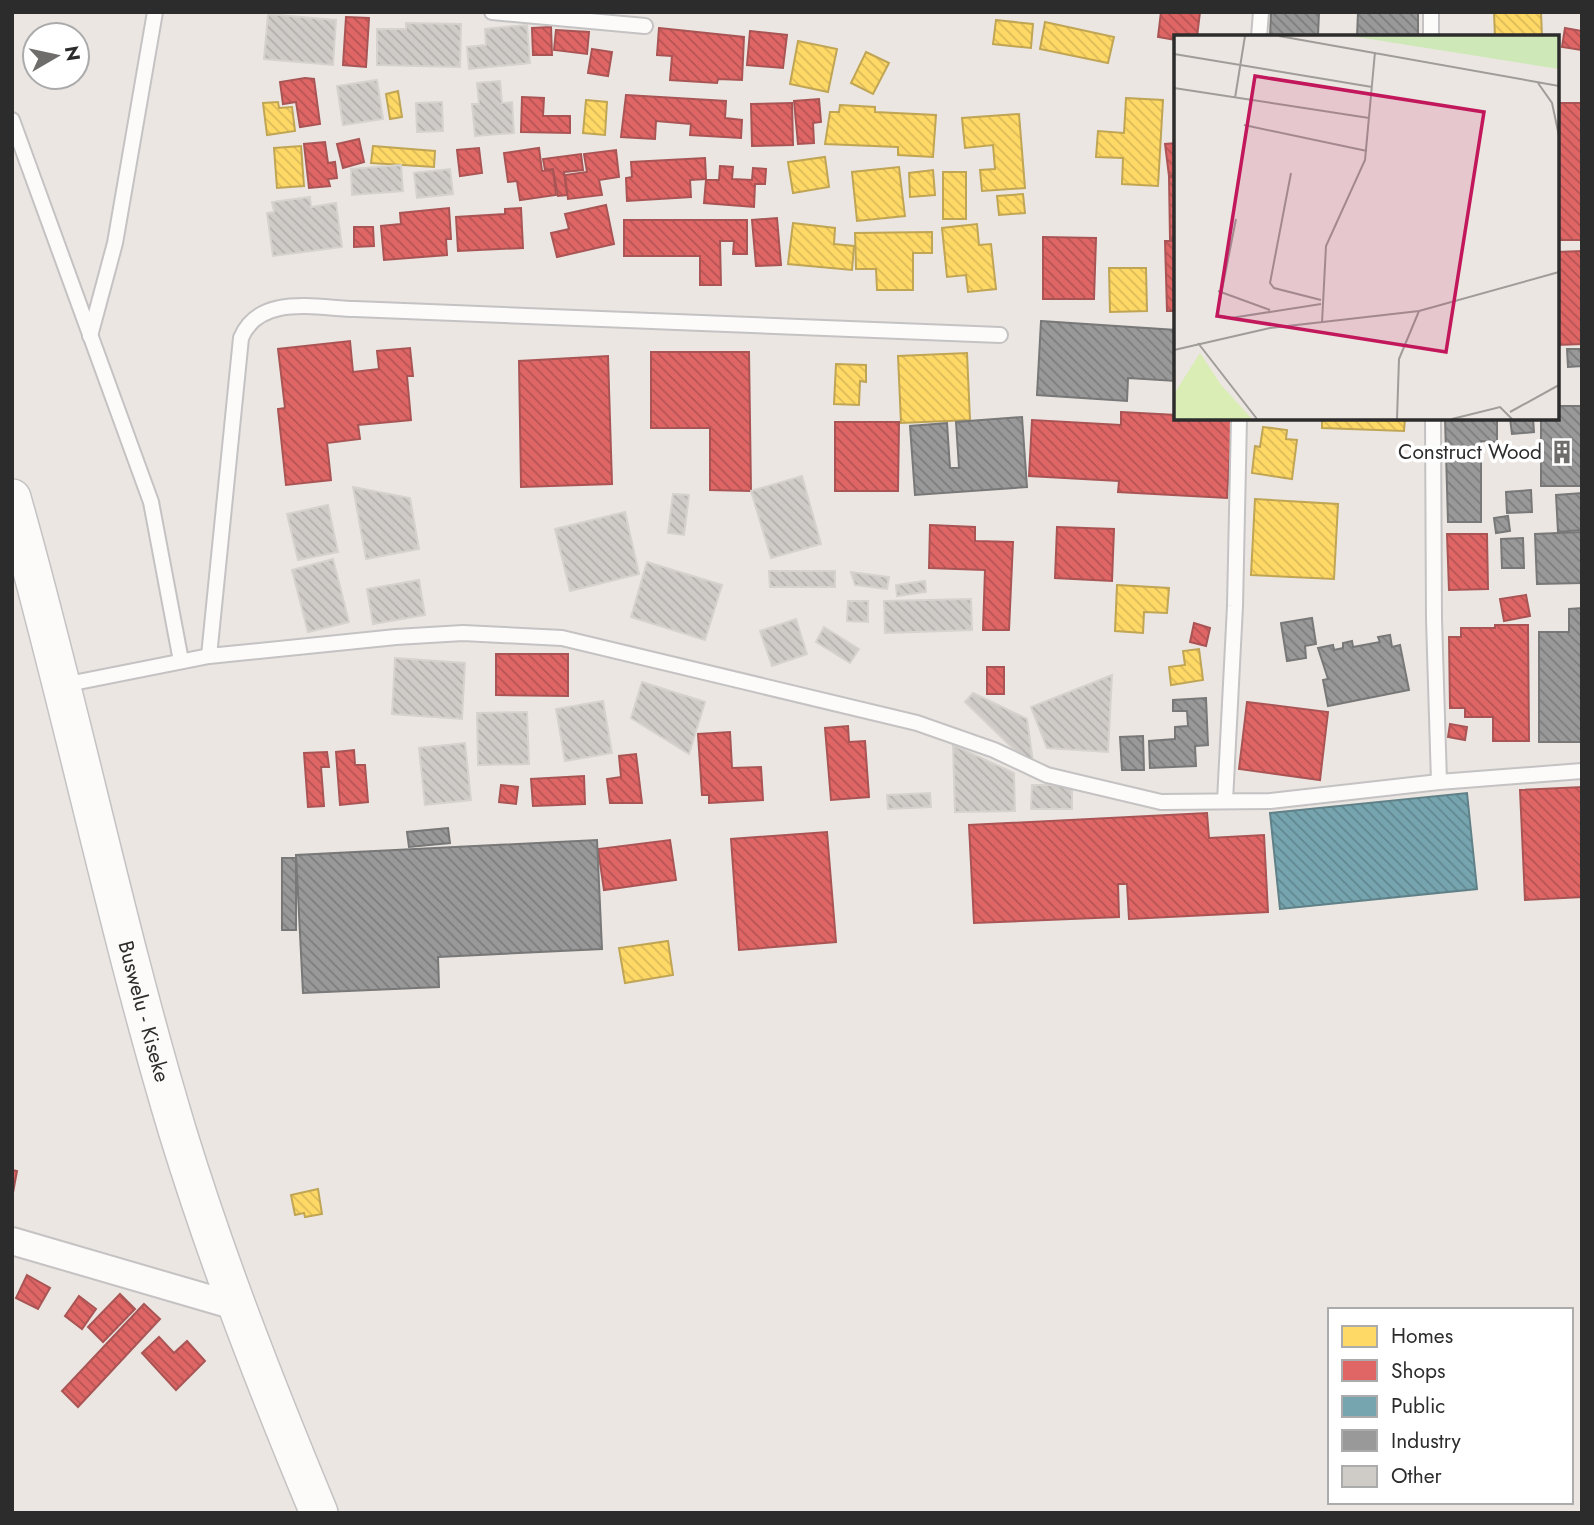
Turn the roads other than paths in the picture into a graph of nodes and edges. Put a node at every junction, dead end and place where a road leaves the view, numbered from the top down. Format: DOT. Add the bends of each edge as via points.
graph roads {
  1 [pos="155,12"];
  2 [pos="492,12"];
  3 [pos="1261,12"];
  4 [pos="1431,12"];
  5 [pos="645,26"];
  6 [pos="1259,35"];
  7 [pos="1431,35"];
  8 [pos="12,120"];
  9 [pos="1000,335"];
  10 [pos="90,336"];
  11 [pos="1240,420"];
  12 [pos="1433,420"];
  13 [pos="12,498"];
  14 [pos="209,656"];
  15 [pos="181,661"];
  16 [pos="62,685"];
  17 [pos="1582,771"];
  18 [pos="1439,782"];
  19 [pos="1225,801"];
  20 [pos="12,1241"];
  21 [pos="235,1306"];
  22 [pos="319,1513"];
  1 -- 10 [label="lane" via="115,243"];
  2 -- 5 [label="lane"];
  3 -- 6 [label="lane"];
  4 -- 7 [label="lane"];
  8 -- 10 [label="lane"];
  9 -- 14 [label="lane" via="270,309 253,317 241,338"];
  10 -- 15 [label="lane" via="151,502"];
  11 -- 19 [label="lane"];
  12 -- 18 [label="lane"];
  13 -- 16 [label="main road, Buswelu - Kiseke"];
  14 -- 15 [label="lane"];
  14 -- 19 [label="lane" via="463,633 562,638 917,723 994,750 1047,775 1098,788 1161,802"];
  15 -- 16 [label="lane"];
  16 -- 21 [label="main road, Buswelu - Kiseke" via="148,1026"];
  17 -- 18 [label="lane"];
  18 -- 19 [label="lane" via="1270,801"];
  20 -- 21 [label="street"];
  21 -- 22 [label="main road, Buswelu - Kiseke"];
}
